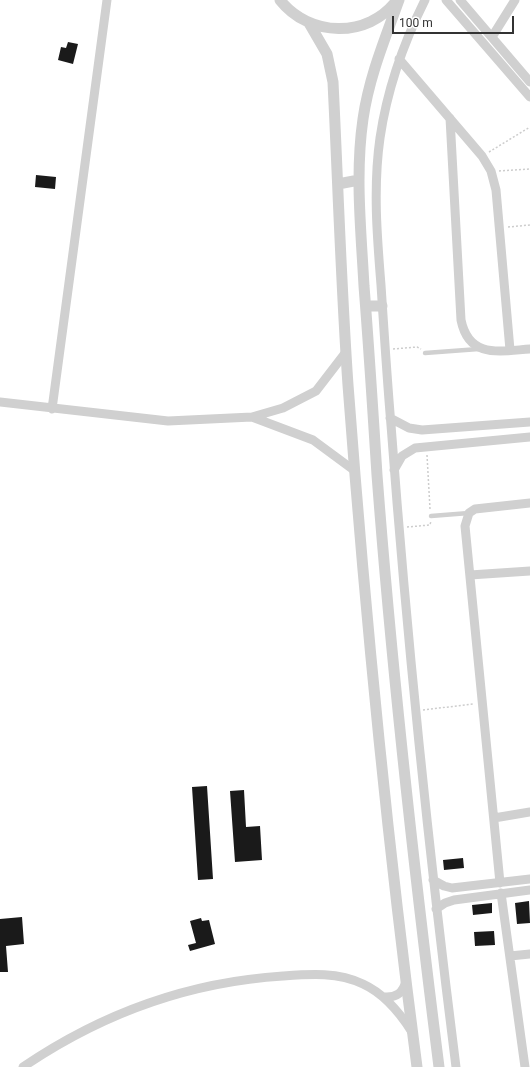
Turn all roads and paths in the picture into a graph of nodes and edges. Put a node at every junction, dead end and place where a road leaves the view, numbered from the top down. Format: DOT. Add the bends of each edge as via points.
graph roads {
  1 [pos="107,0"];
  2 [pos="280,0"];
  3 [pos="399,0"];
  4 [pos="425,0"];
  5 [pos="446,0"];
  6 [pos="460,0"];
  7 [pos="515,0"];
  8 [pos="309,23"];
  9 [pos="492,37"];
  10 [pos="399,59"];
  11 [pos="530,82"];
  12 [pos="530,97"];
  13 [pos="450,118"];
  14 [pos="530,127"];
  15 [pos="482,156"];
  16 [pos="530,169"];
  17 [pos="491,171"];
  18 [pos="359,180"];
  19 [pos="338,184"];
  20 [pos="530,225"];
  21 [pos="500,227"];
  22 [pos="366,306"];
  23 [pos="382,306"];
  24 [pos="482,349"];
  25 [pos="530,349"];
  26 [pos="386,350"];
  27 [pos="510,350"];
  28 [pos="346,352"];
  29 [pos="425,353"];
  30 [pos="0,402"];
  31 [pos="52,409"];
  32 [pos="252,417"];
  33 [pos="390,418"];
  34 [pos="530,422"];
  35 [pos="530,437"];
  36 [pos="426,446"];
  37 [pos="394,470"];
  38 [pos="355,471"];
  39 [pos="530,503"];
  40 [pos="469,513"];
  41 [pos="431,516"];
  42 [pos="398,528"];
  43 [pos="530,571"];
  44 [pos="470,575"];
  45 [pos="482,703"];
  46 [pos="416,711"];
  47 [pos="530,812"];
  48 [pos="494,818"];
  49 [pos="530,879"];
  50 [pos="433,880"];
  51 [pos="500,883"];
  52 [pos="459,887"];
  53 [pos="530,890"];
  54 [pos="502,893"];
  55 [pos="460,899"];
  56 [pos="436,909"];
  57 [pos="530,954"];
  58 [pos="510,956"];
  59 [pos="406,980"];
  60 [pos="384,997"];
  61 [pos="412,1032"];
  62 [pos="23,1067"];
  63 [pos="417,1067"];
  64 [pos="439,1067"];
  65 [pos="456,1067"];
  66 [pos="525,1067"];
  1 -- 31 [label="street"];
  2 -- 8 [label="street" via="291,12"];
  3 -- 8 [label="street" via="379,17 360,26 334,29"];
  3 -- 18 [label="street" via="370,83 363,117"];
  4 -- 10 [label="street"];
  5 -- 12 [label="street"];
  6 -- 9 [label="street"];
  7 -- 9 [label="street"];
  8 -- 19 [label="street" via="321,41 331,68"];
  9 -- 11 [label="street"];
  10 -- 13 [label="street"];
  10 -- 23 [label="street" via="387,99 380,140 377,235"];
  13 -- 15 [label="street"];
  13 -- 24 [label="street" via="461,320 467,338"];
  14 -- 15 [label="path"];
  15 -- 17 [label="street"];
  16 -- 17 [label="path"];
  17 -- 21 [label="street"];
  18 -- 19 [label="street"];
  18 -- 22 [label="street"];
  19 -- 28 [label="street"];
  20 -- 21 [label="path"];
  21 -- 27 [label="street"];
  22 -- 23 [label="street"];
  22 -- 64 [label="street" via="382,535 403,760"];
  23 -- 26 [label="street"];
  24 -- 27 [label="street"];
  24 -- 29 [label="lane"];
  25 -- 27 [label="street"];
  26 -- 29 [label="path" via="417,347"];
  26 -- 33 [label="street"];
  28 -- 32 [label="street" via="316,391 283,408"];
  28 -- 38 [label="street"];
  30 -- 31 [label="street"];
  31 -- 32 [label="street" via="168,421"];
  32 -- 38 [label="street" via="313,440"];
  33 -- 34 [label="street" via="409,428 422,430"];
  33 -- 37 [label="street"];
  35 -- 36 [label="street"];
  36 -- 37 [label="street" via="408,451 397,462"];
  36 -- 41 [label="path"];
  37 -- 42 [label="street"];
  38 -- 59 [label="street" via="381,764"];
  39 -- 40 [label="street" via="481,507"];
  40 -- 41 [label="lane"];
  40 -- 44 [label="street" via="465,526"];
  41 -- 42 [label="path" via="430,525"];
  42 -- 46 [label="street"];
  43 -- 44 [label="street"];
  44 -- 45 [label="street"];
  45 -- 46 [label="path"];
  45 -- 48 [label="street"];
  46 -- 50 [label="street"];
  47 -- 48 [label="street"];
  48 -- 51 [label="street"];
  49 -- 51 [label="street"];
  50 -- 52 [label="street" via="444,886"];
  50 -- 56 [label="street"];
  51 -- 52 [label="street"];
  52 -- 55 [label="street"];
  53 -- 54 [label="street"];
  54 -- 55 [label="street"];
  54 -- 58 [label="street"];
  55 -- 56 [label="street" via="445,903"];
  56 -- 65 [label="street"];
  57 -- 58 [label="street"];
  58 -- 66 [label="street"];
  59 -- 60 [label="street" via="405,986 396,996"];
  59 -- 61 [label="street"];
  60 -- 61 [label="street"];
  60 -- 62 [label="street" via="365,985 332,975 269,977 218,984 167,997 113,1017 78,1033"];
  61 -- 63 [label="street"];
}
